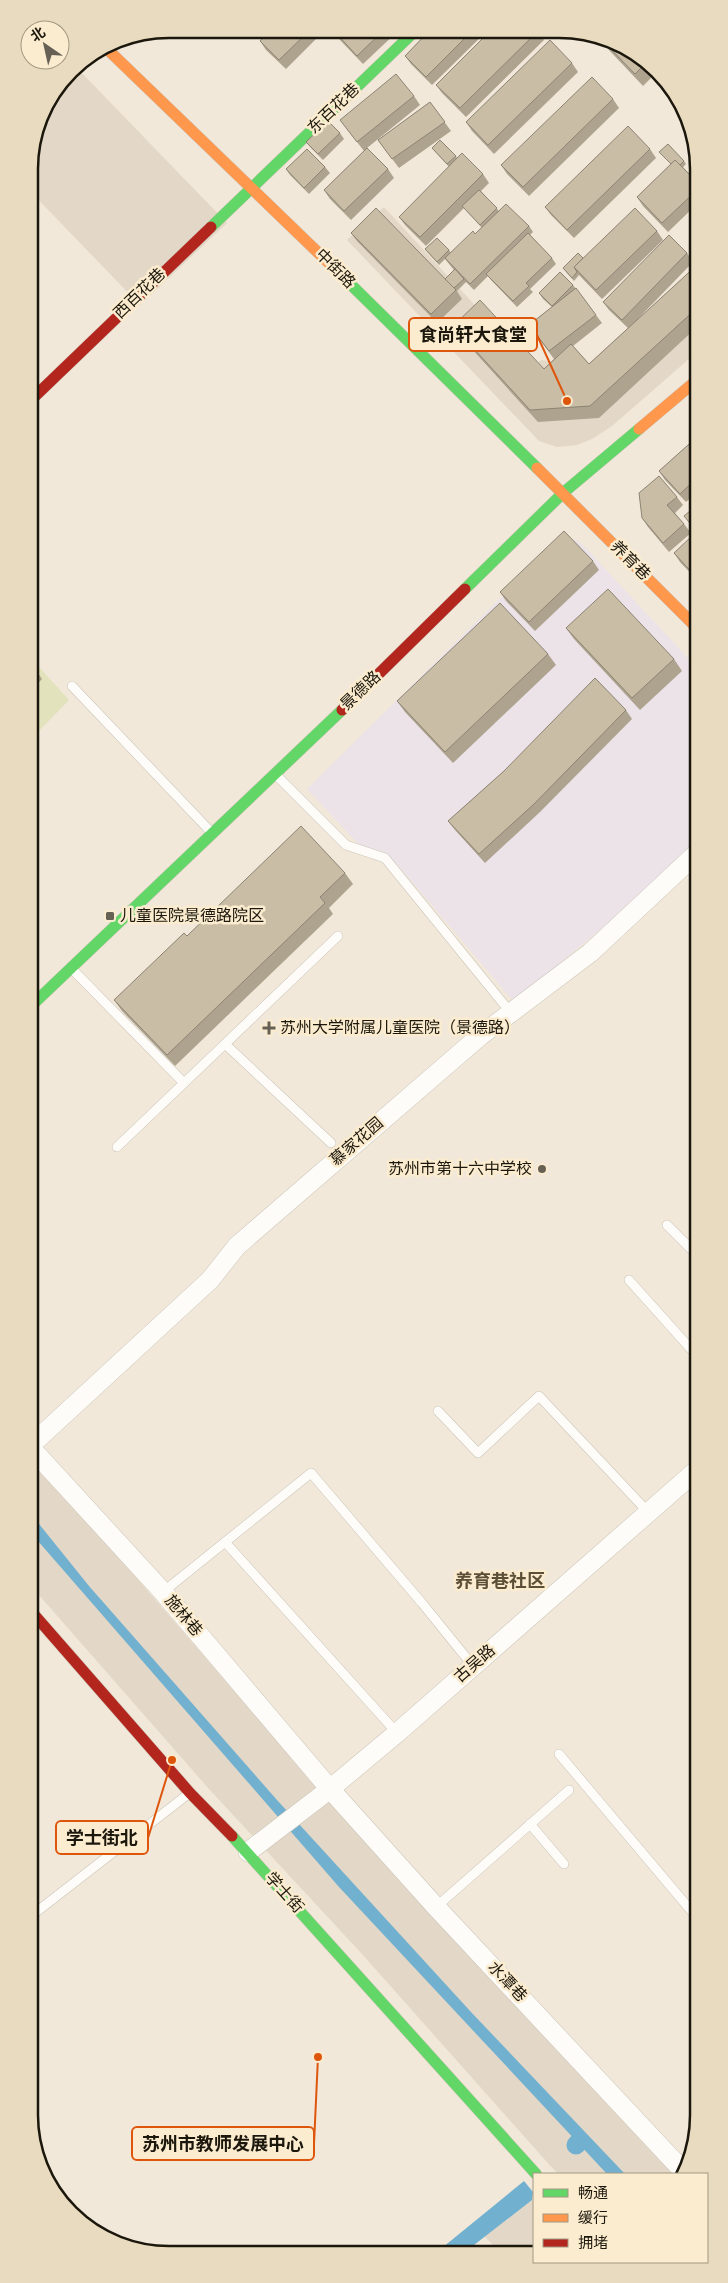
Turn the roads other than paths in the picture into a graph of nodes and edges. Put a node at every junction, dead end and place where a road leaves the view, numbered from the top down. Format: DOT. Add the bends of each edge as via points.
graph roads {
  1 [pos="408,38"];
  2 [pos="110,51"];
  3 [pos="252,187"];
  4 [pos="690,386"];
  5 [pos="38,393"];
  6 [pos="563,493"];
  7 [pos="690,621"];
  8 [pos="72,686"];
  9 [pos="276,774"];
  10 [pos="213,833"];
  11 [pos="690,860"];
  12 [pos="338,936"];
  13 [pos="71,968"];
  14 [pos="38,999"];
  15 [pos="511,1013"];
  16 [pos="225,1044"];
  17 [pos="184,1084"];
  18 [pos="331,1143"];
  19 [pos="117,1147"];
  20 [pos="667,1225"];
  21 [pos="690,1248"];
  22 [pos="629,1280"];
  23 [pos="690,1348"];
  24 [pos="438,1410"];
  25 [pos="38,1440"];
  26 [pos="38,1456"];
  27 [pos="690,1477"];
  28 [pos="648,1512"];
  29 [pos="225,1542"];
  30 [pos="163,1592"];
  31 [pos="38,1619"];
  32 [pos="473,1666"];
  33 [pos="397,1733"];
  34 [pos="559,1754"];
  35 [pos="330,1789"];
  36 [pos="569,1790"];
  37 [pos="190,1793"];
  38 [pos="530,1824"];
  39 [pos="248,1852"];
  40 [pos="564,1864"];
  41 [pos="436,1906"];
  42 [pos="690,1909"];
  43 [pos="38,1911"];
  44 [pos="680,2167"];
  45 [pos="535,2173"];
  1 -- 3 [label="main road, 东百花巷"];
  2 -- 3 [label="main road, 中街路"];
  3 -- 5 [label="main road, 西百花巷"];
  3 -- 6 [label="main road, 中街路"];
  4 -- 6 [label="main road, 景德路"];
  6 -- 7 [label="main road, 养育巷"];
  6 -- 9 [label="main road, 景德路"];
  8 -- 10 [label="lane"];
  9 -- 10 [label="main road, 景德路"];
  9 -- 15 [label="lane" via="346,845 385,858"];
  10 -- 13 [label="main road, 景德路"];
  11 -- 15 [label="street, 慕家花园" via="590,953"];
  12 -- 16 [label="lane"];
  13 -- 14 [label="main road, 景德路"];
  13 -- 17 [label="lane"];
  15 -- 25 [label="street, 慕家花园" via="480,1036 237,1246 210,1280"];
  16 -- 17 [label="lane"];
  16 -- 18 [label="lane"];
  17 -- 19 [label="lane"];
  20 -- 21 [label="lane"];
  22 -- 23 [label="lane"];
  24 -- 28 [label="lane" via="478,1453 539,1396"];
  26 -- 30 [label="street, 施林巷"];
  27 -- 28 [label="street, 古吴路"];
  28 -- 32 [label="street, 古吴路"];
  29 -- 30 [label="lane"];
  29 -- 32 [label="lane" via="311,1473"];
  29 -- 33 [label="lane"];
  30 -- 35 [label="street, 施林巷"];
  31 -- 37 [label="main road, 学士街"];
  32 -- 33 [label="street, 古吴路"];
  33 -- 35 [label="street, 古吴路"];
  34 -- 42 [label="lane"];
  35 -- 39 [label="street, 古吴路"];
  35 -- 41 [label="street, 水潭巷"];
  36 -- 38 [label="lane"];
  37 -- 39 [label="main road, 学士街"];
  37 -- 43 [label="lane"];
  38 -- 40 [label="lane"];
  38 -- 41 [label="lane"];
  39 -- 45 [label="main road, 学士街"];
  41 -- 44 [label="street, 水潭巷"];
}
